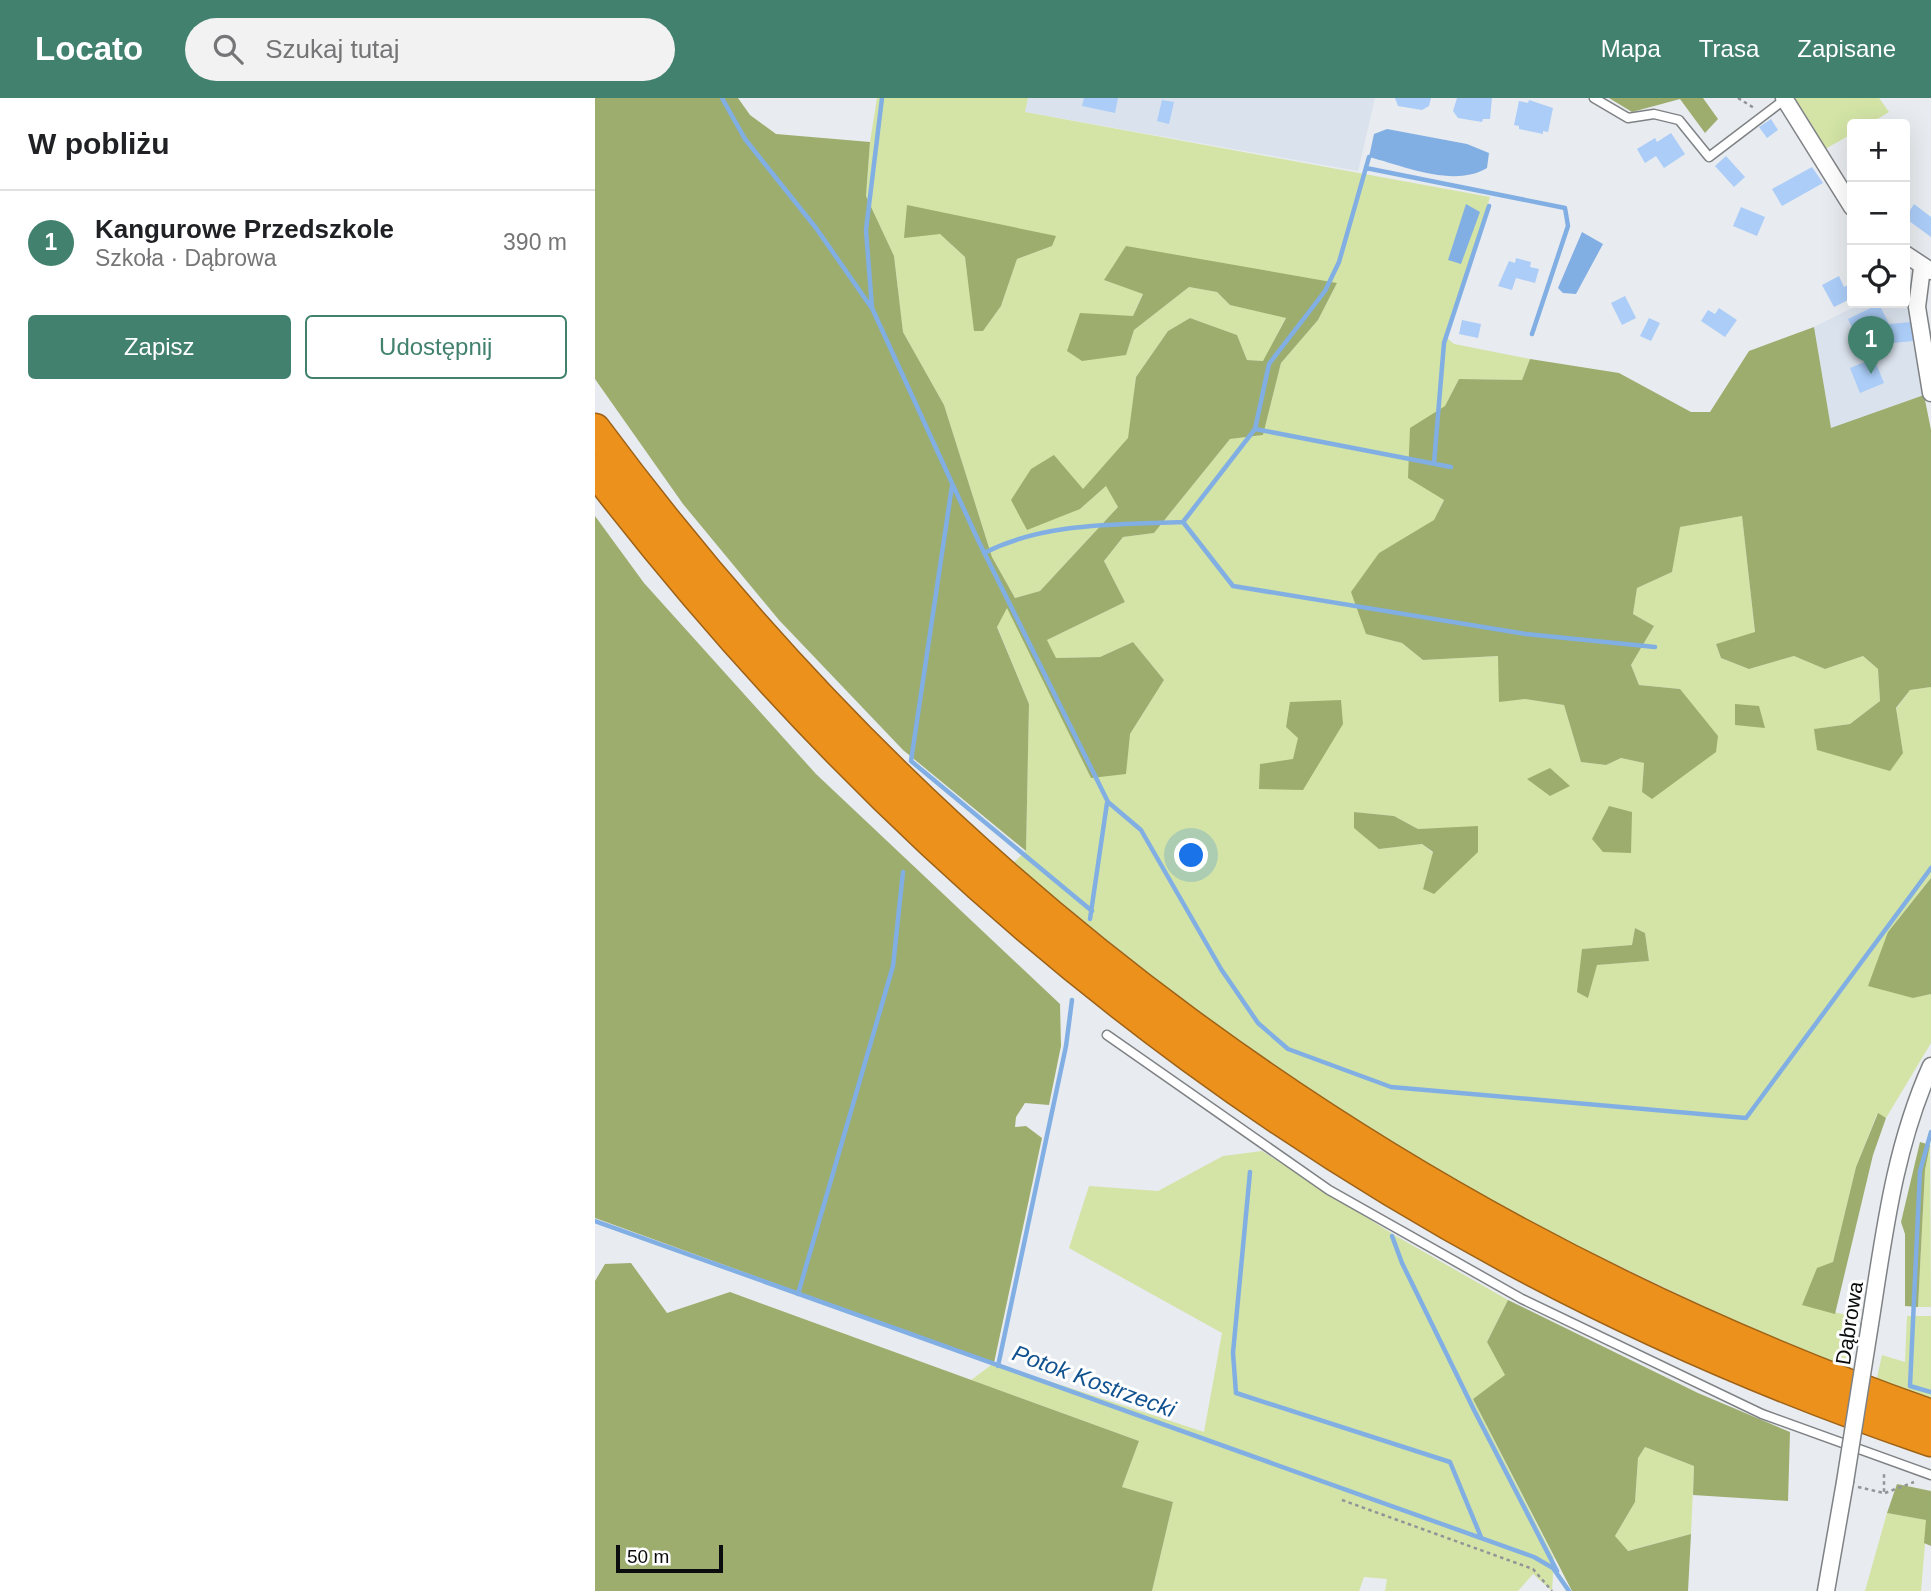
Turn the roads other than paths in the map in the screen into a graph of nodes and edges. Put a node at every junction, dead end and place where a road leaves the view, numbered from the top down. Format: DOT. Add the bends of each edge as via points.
graph roads {
  1 [pos="1594,98"];
  2 [pos="1784,99"];
  3 [pos="1847,199"];
  4 [pos="1910,258"];
  5 [pos="1927,270"];
  6 [pos="1931,393"];
  7 [pos="595,429"];
  8 [pos="595,470"];
  9 [pos="1107,1034"];
  10 [pos="1931,1066"];
  11 [pos="1931,1415"];
  12 [pos="1931,1441"];
  13 [pos="1927,1478"];
  14 [pos="1826,1591"];
  1 -- 2 [label="lane" via="1628,118 1654,114 1679,121 1709,158"];
  2 -- 3 [label="street"];
  4 -- 5 [label="street"];
  5 -- 6 [label="street" via="1917,307"];
  7 -- 11 [label="highway" via="712,579 868,749 1036,905 1221,1049 1375,1152 1562,1257 1738,1340"];
  8 -- 12 [label="highway" via="691,593 884,800 1031,933 1182,1051 1364,1174 1522,1265 1726,1362"];
  9 -- 13 [label="lane" via="1329,1190 1522,1299 1762,1414"];
  10 -- 14 [label="street, Dąbrowa, bridge" via="1901,1147 1870,1324 1850,1484"];
}
